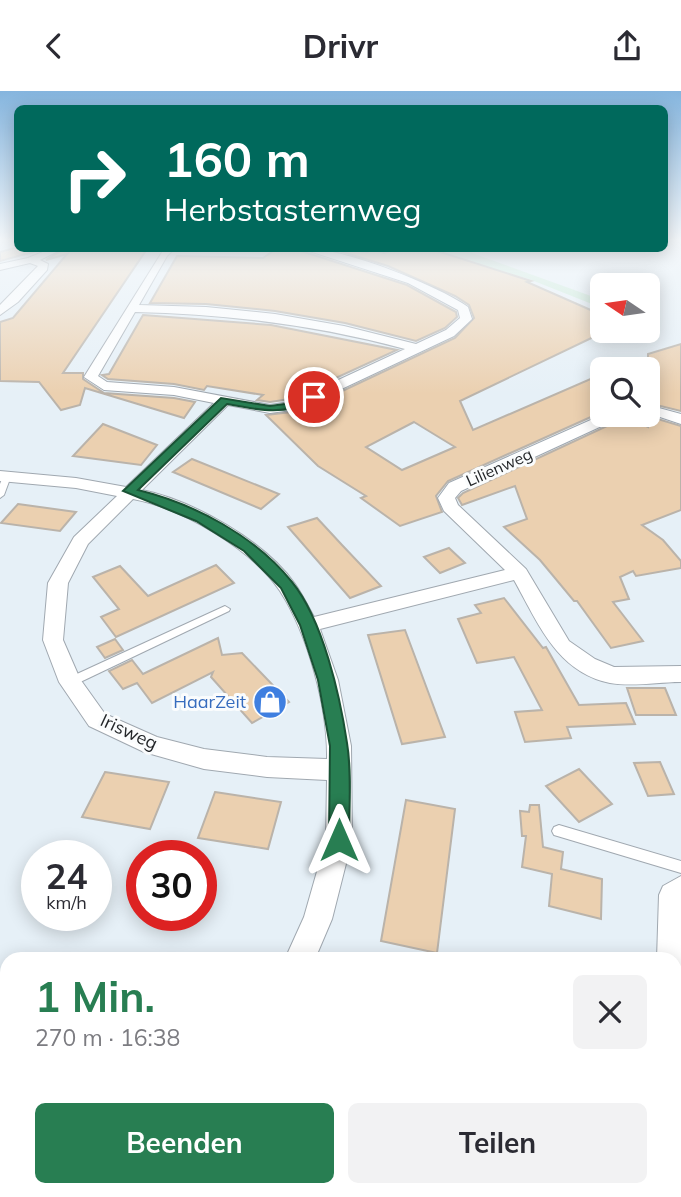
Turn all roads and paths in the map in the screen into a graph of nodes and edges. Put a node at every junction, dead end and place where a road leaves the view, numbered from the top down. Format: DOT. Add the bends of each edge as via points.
graph roads {
  1 [pos="23,291"];
  2 [pos="143,291"];
  3 [pos="432,291"];
  4 [pos="133,308"];
  5 [pos="0,311"];
  6 [pos="415,348"];
  7 [pos="225,400"];
  8 [pos="660,411"];
  9 [pos="681,420"];
  10 [pos="590,426"];
  11 [pos="2,482"];
  12 [pos="129,491"];
  13 [pos="519,573"];
  14 [pos="225,609"];
  15 [pos="308,625"];
  16 [pos="681,674"];
  17 [pos="70,682"];
  18 [pos="339,770"];
  19 [pos="559,831"];
  20 [pos="681,867"];
  21 [pos="681,889"];
  22 [pos="308,952"];
  23 [pos="672,952"];
  1 -- 5 [label="street"];
  2 -- 4 [label="street"];
  3 -- 6 [label="street" via="452,298 464,309 466,319 450,333"];
  4 -- 6 [label="street" via="284,317"];
  4 -- 7 [label="street" via="91,377 104,386"];
  6 -- 7 [label="street" via="294,406 270,409"];
  7 -- 12 [label="street, Irisweg"];
  8 -- 9 [label="street"];
  10 -- 13 [label="street, Lilienweg" via="455,487 446,498"];
  11 -- 12 [label="street"];
  12 -- 15 [label="street" via="201,518 248,548 287,586"];
  12 -- 17 [label="street, Irisweg" via="80,541 58,583 53,640"];
  13 -- 15 [label="street"];
  13 -- 16 [label="street, Lilienweg" via="562,646 587,665 612,675"];
  14 -- 17 [label="lane"];
  15 -- 18 [label="street" via="327,680"];
  17 -- 18 [label="street, Irisweg" via="97,720 152,745 204,759"];
  18 -- 22 [label="street" via="339,840"];
  19 -- 20 [label="lane"];
  21 -- 23 [label="street" via="673,895"];
}
